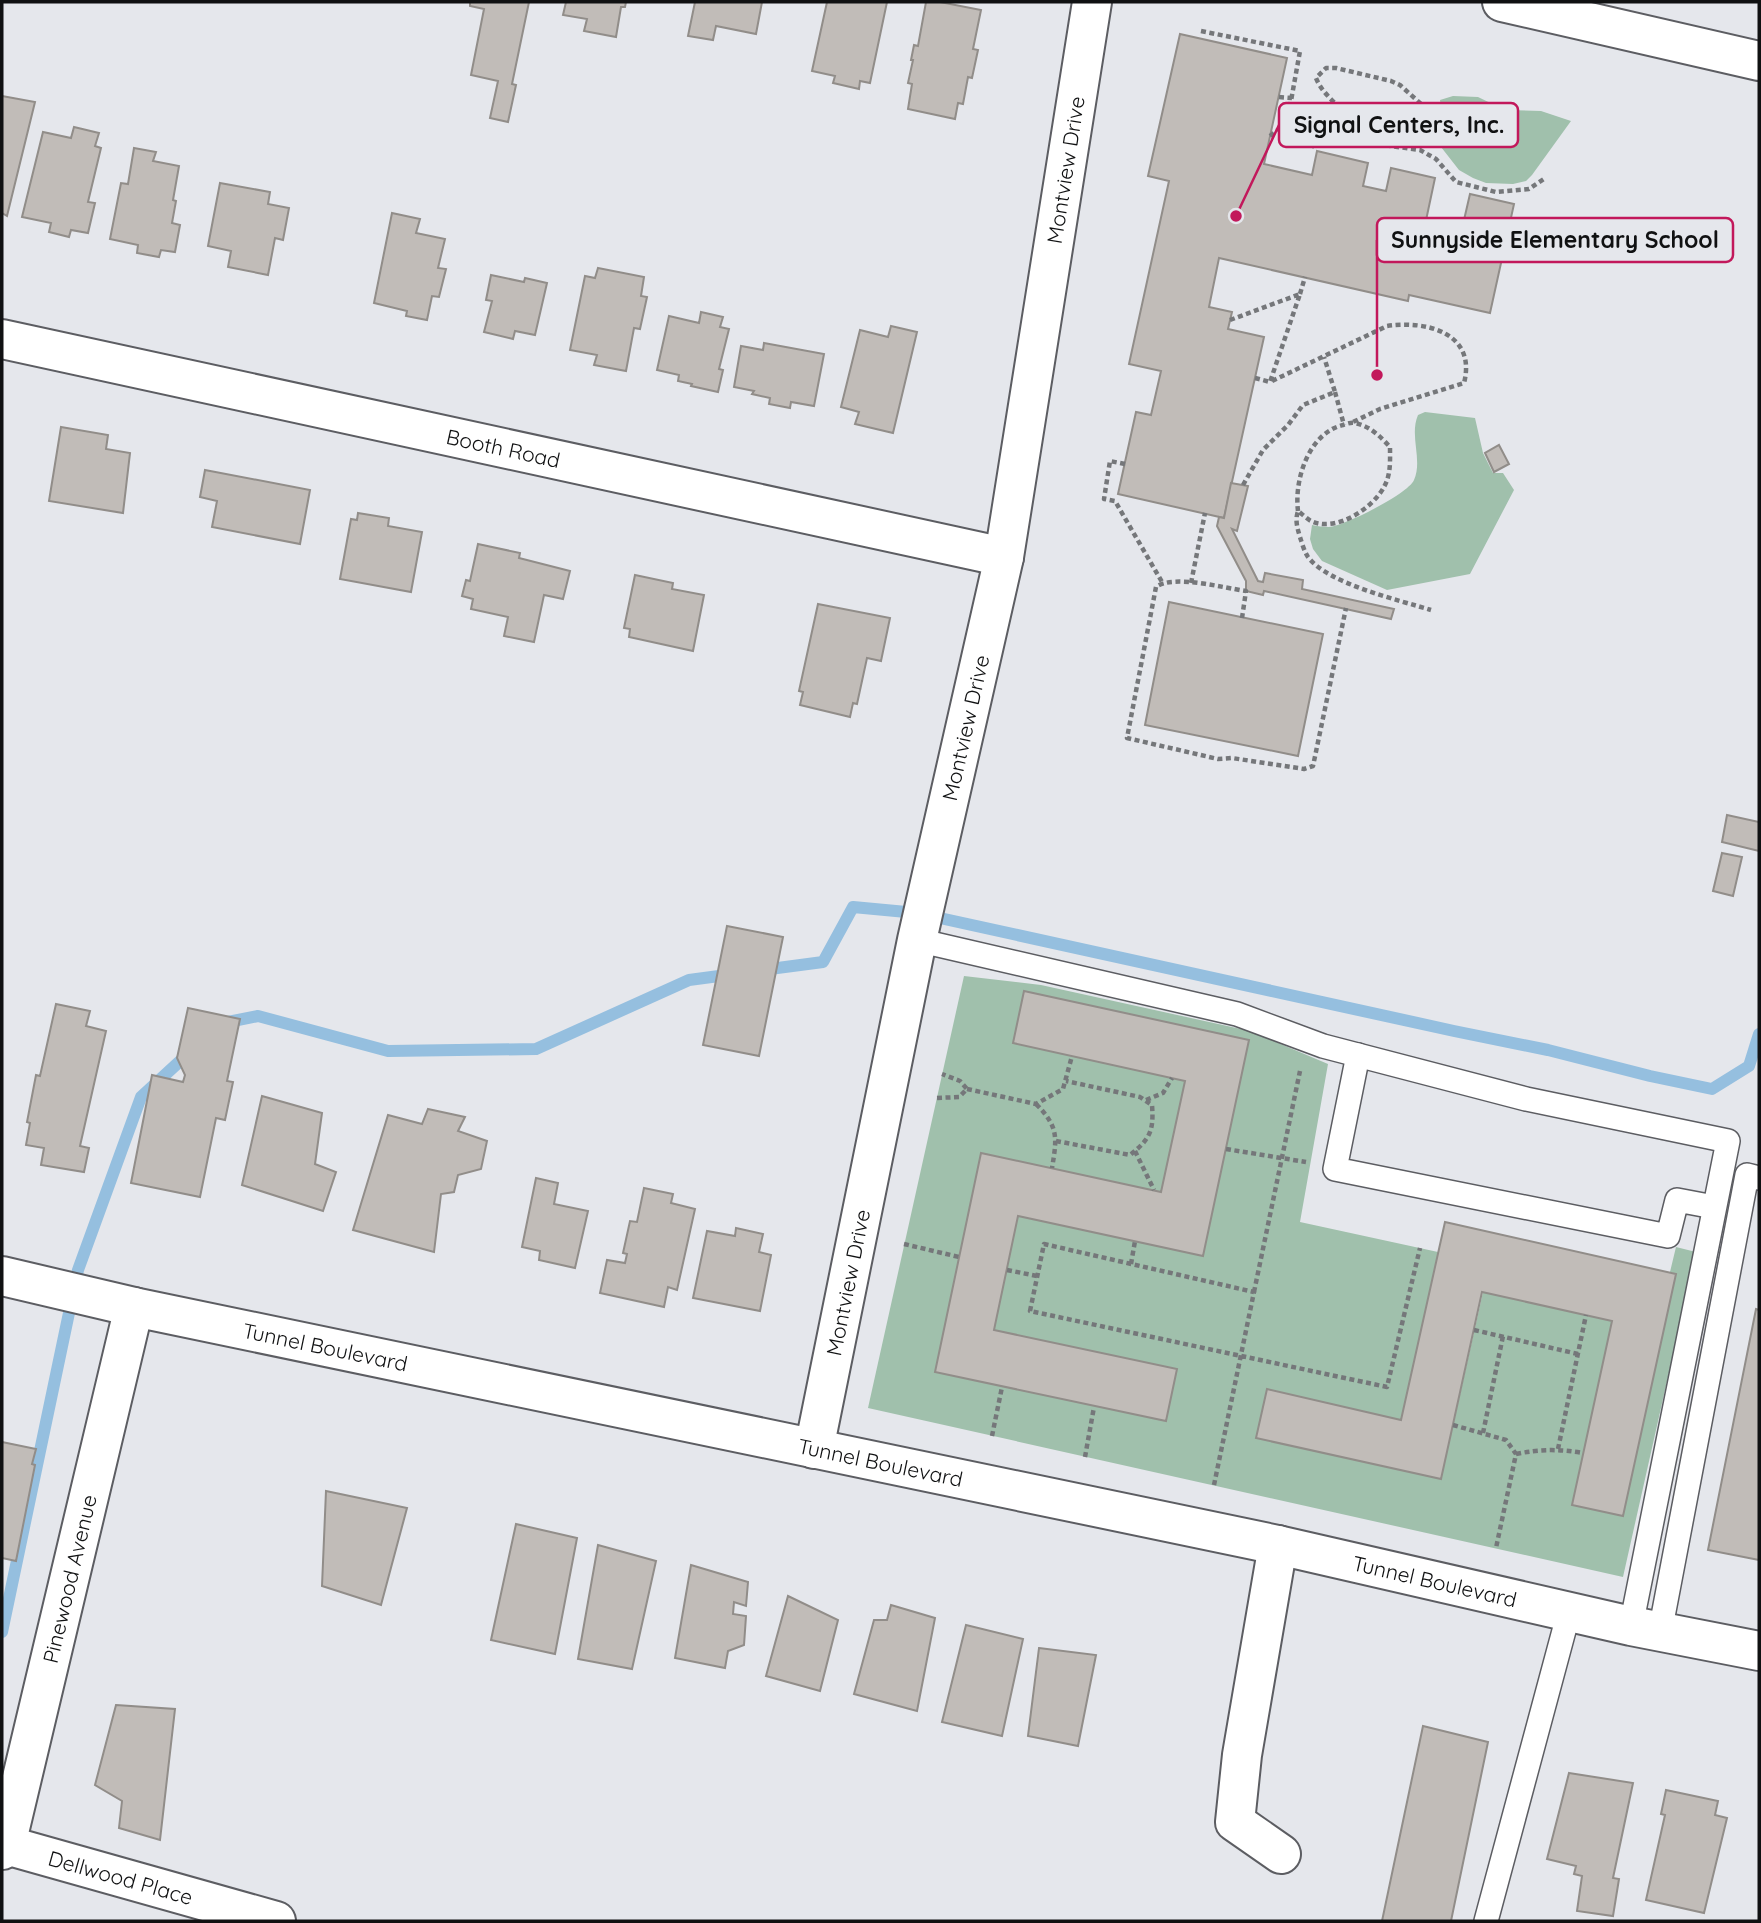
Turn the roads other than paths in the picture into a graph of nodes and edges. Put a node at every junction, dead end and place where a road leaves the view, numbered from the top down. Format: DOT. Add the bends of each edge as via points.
graph roads {
  1 [pos="1092,2"];
  2 [pos="1502,2"];
  3 [pos="1759,61"];
  4 [pos="2,339"];
  5 [pos="1004,557"];
  6 [pos="917,940"];
  7 [pos="1358,1055"];
  8 [pos="1759,1178"];
  9 [pos="1714,1208"];
  10 [pos="2,1276"];
  11 [pos="134,1307"];
  12 [pos="814,1449"];
  13 [pos="1278,1545"];
  14 [pos="1569,1612"];
  15 [pos="1645,1629"];
  16 [pos="1759,1651"];
  17 [pos="4,1848"];
  18 [pos="1281,1854"];
  19 [pos="276,1921"];
  20 [pos="1486,1921"];
  1 -- 5 [label="street, Montview Drive"];
  2 -- 3 [label="street"];
  4 -- 5 [label="street, Booth Road"];
  5 -- 6 [label="street, Montview Drive"];
  6 -- 7 [label="lane" via="1237,1014"];
  6 -- 12 [label="street, Montview Drive"];
  7 -- 9 [label="lane" via="1526,1099 1728,1141"];
  7 -- 9 [label="lane" via="1335,1169 1668,1236 1677,1200"];
  8 -- 15 [label="lane" via="1747,1175"];
  9 -- 15 [label="lane"];
  10 -- 11 [label="street, Tunnel Boulevard"];
  11 -- 12 [label="street, Tunnel Boulevard"];
  11 -- 17 [label="street, Pinewood Avenue"];
  12 -- 13 [label="street, Tunnel Boulevard"];
  13 -- 14 [label="street, Tunnel Boulevard"];
  13 -- 18 [label="street" via="1235,1822"];
  14 -- 15 [label="street, Tunnel Boulevard"];
  14 -- 20 [label="lane"];
  15 -- 16 [label="street, Tunnel Boulevard"];
  17 -- 19 [label="street, Dellwood Place"];
}
